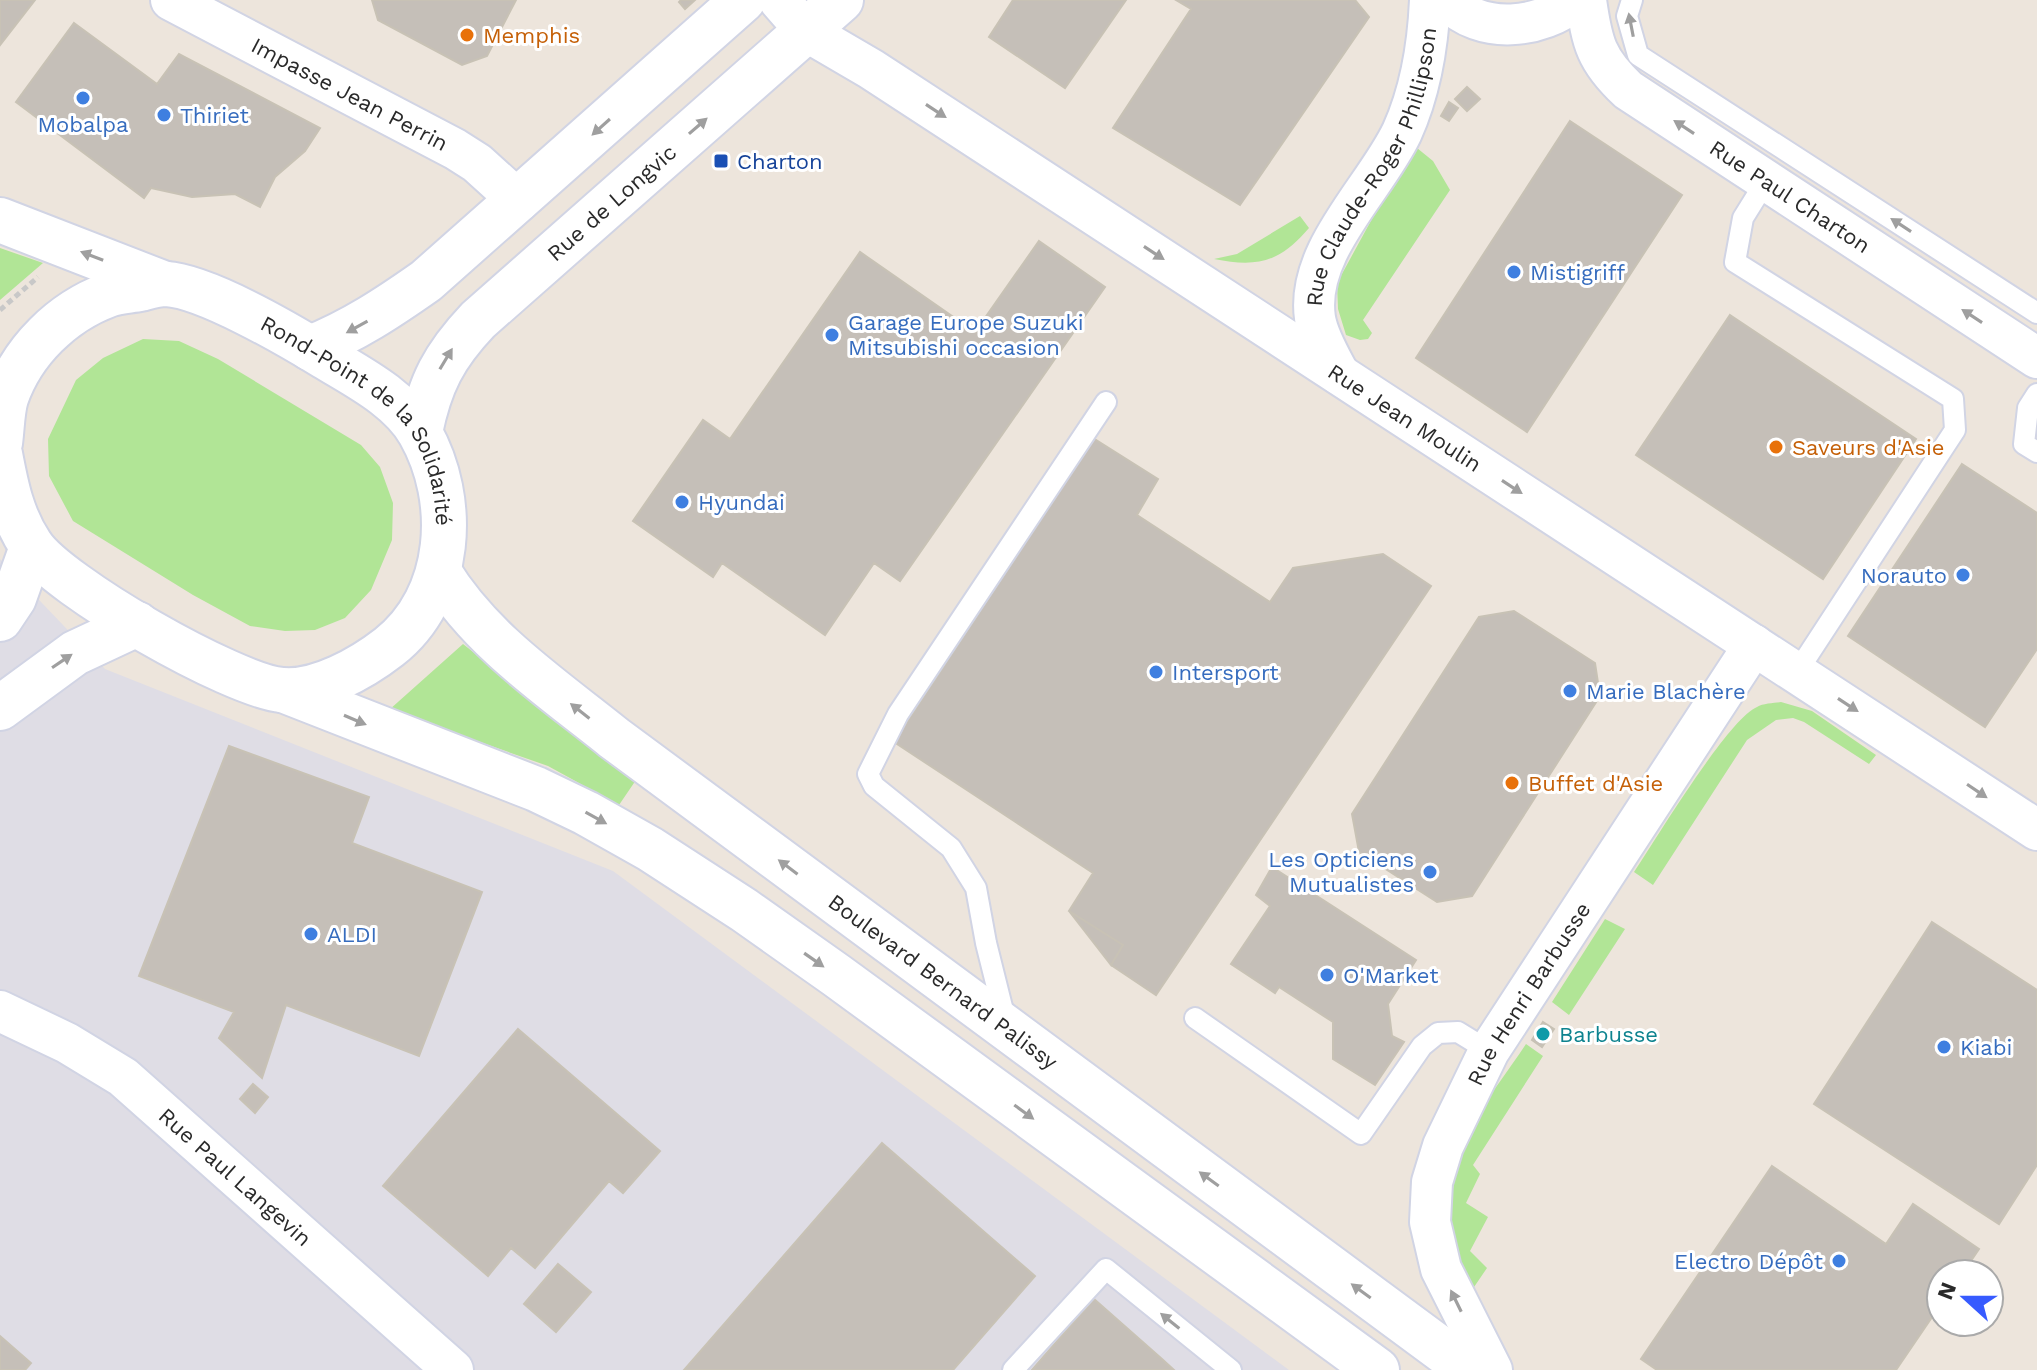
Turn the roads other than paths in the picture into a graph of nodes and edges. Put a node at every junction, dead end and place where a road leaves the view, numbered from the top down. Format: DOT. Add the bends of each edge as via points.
graph roads {
  1 [pos="171,0"];
  2 [pos="743,0"];
  3 [pos="841,0"];
  4 [pos="1430,0"];
  5 [pos="1447,0"];
  6 [pos="1576,0"];
  7 [pos="1586,0"];
  8 [pos="1632,0"];
  9 [pos="792,16"];
  10 [pos="1766,181"];
  11 [pos="519,201"];
  12 [pos="0,220"];
  13 [pos="165,284"];
  14 [pos="2037,313"];
  15 [pos="310,348"];
  16 [pos="2037,358"];
  17 [pos="1339,374"];
  18 [pos="2037,394"];
  19 [pos="3,395"];
  20 [pos="1106,402"];
  21 [pos="420,432"];
  22 [pos="0,443"];
  23 [pos="2037,452"];
  24 [pos="0,454"];
  25 [pos="32,547"];
  26 [pos="439,572"];
  27 [pos="0,619"];
  28 [pos="137,624"];
  29 [pos="1754,645"];
  30 [pos="1797,672"];
  31 [pos="283,690"];
  32 [pos="0,708"];
  33 [pos="2037,830"];
  34 [pos="0,1011"];
  35 [pos="1195,1018"];
  36 [pos="1008,1031"];
  37 [pos="1489,1051"];
  38 [pos="453,1370"];
  39 [pos="1013,1370"];
  40 [pos="1231,1370"];
  41 [pos="1377,1370"];
  42 [pos="1469,1370"];
  43 [pos="1492,1370"];
  1 -- 11 [label="street, Impasse Jean Perrin" via="455,149"];
  2 -- 11 [label="main road, one-way"];
  3 -- 9 [label="main road, Rue de Longvic"];
  4 -- 17 [label="street, Rue Claude-Roger Phillipson" via="1422,76 1401,132 1317,275 1315,321"];
  5 -- 6 [label="street" via="1477,19 1506,25 1535,22"];
  10 -- 7 [label="street, Rue Paul Charton, one-way" via="1608,72 1597,52"];
  14 -- 8 [label="lane, one-way" via="1638,55 1627,16"];
  9 -- 17 [label="street, Rue Jean Moulin, one-way"];
  21 -- 9 [label="main road, Rue de Longvic, one-way" via="427,397 453,346"];
  16 -- 10 [label="street, Rue Paul Charton, one-way"];
  10 -- 30 [label="lane" via="1743,218 1735,262 1953,399 1955,430"];
  11 -- 15 [label="main road, one-way" via="374,318"];
  13 -- 12 [label="main road, one-way"];
  13 -- 15 [label="main road, Rond-Point de la Solidarité" via="207,294"];
  13 -- 19 [label="main road, Rond-Point de la Solidarité" via="109,295 65,317 30,351"];
  15 -- 21 [label="main road, Rond-Point de la Solidarité" via="375,388"];
  17 -- 29 [label="street, Rue Jean Moulin, one-way"];
  18 -- 23 [label="lane" via="2028,408 2024,444"];
  19 -- 22 [label="main road, Rond-Point de la Solidarité"];
  20 -- 36 [label="lane" via="898,714 868,774 874,786 951,848 976,888"];
  21 -- 26 [label="main road, Rond-Point de la Solidarité" via="440,480 445,534"];
  24 -- 25 [label="main road, Rond-Point de la Solidarité" via="8,500"];
  25 -- 27 [label="main road" via="14,598"];
  25 -- 28 [label="main road, Rond-Point de la Solidarité" via="72,584"];
  26 -- 31 [label="main road, Rond-Point de la Solidarité" via="420,613 392,646 355,671 322,684"];
  36 -- 26 [label="main road, Boulevard Bernard Palissy, one-way" via="543,681 473,621"];
  28 -- 31 [label="main road, Rond-Point de la Solidarité" via="208,663"];
  32 -- 28 [label="main road, one-way" via="75,653"];
  29 -- 30 [label="street, Rue Jean Moulin"];
  29 -- 37 [label="street, Rue Henri Barbusse"];
  30 -- 33 [label="street, Rue Jean Moulin, one-way"];
  31 -- 41 [label="main road, one-way" via="536,789 650,849 848,984"];
  34 -- 38 [label="street, Rue Paul Langevin" via="123,1077"];
  35 -- 37 [label="lane" via="1361,1134 1422,1046 1438,1033 1458,1032"];
  42 -- 36 [label="main road, Boulevard Bernard Palissy, one-way"];
  43 -- 37 [label="street, Rue Henri Barbusse, one-way" via="1441,1269 1430,1222 1432,1182 1443,1146"];
  40 -- 39 [label="lane, one-way" via="1106,1269"];
}
